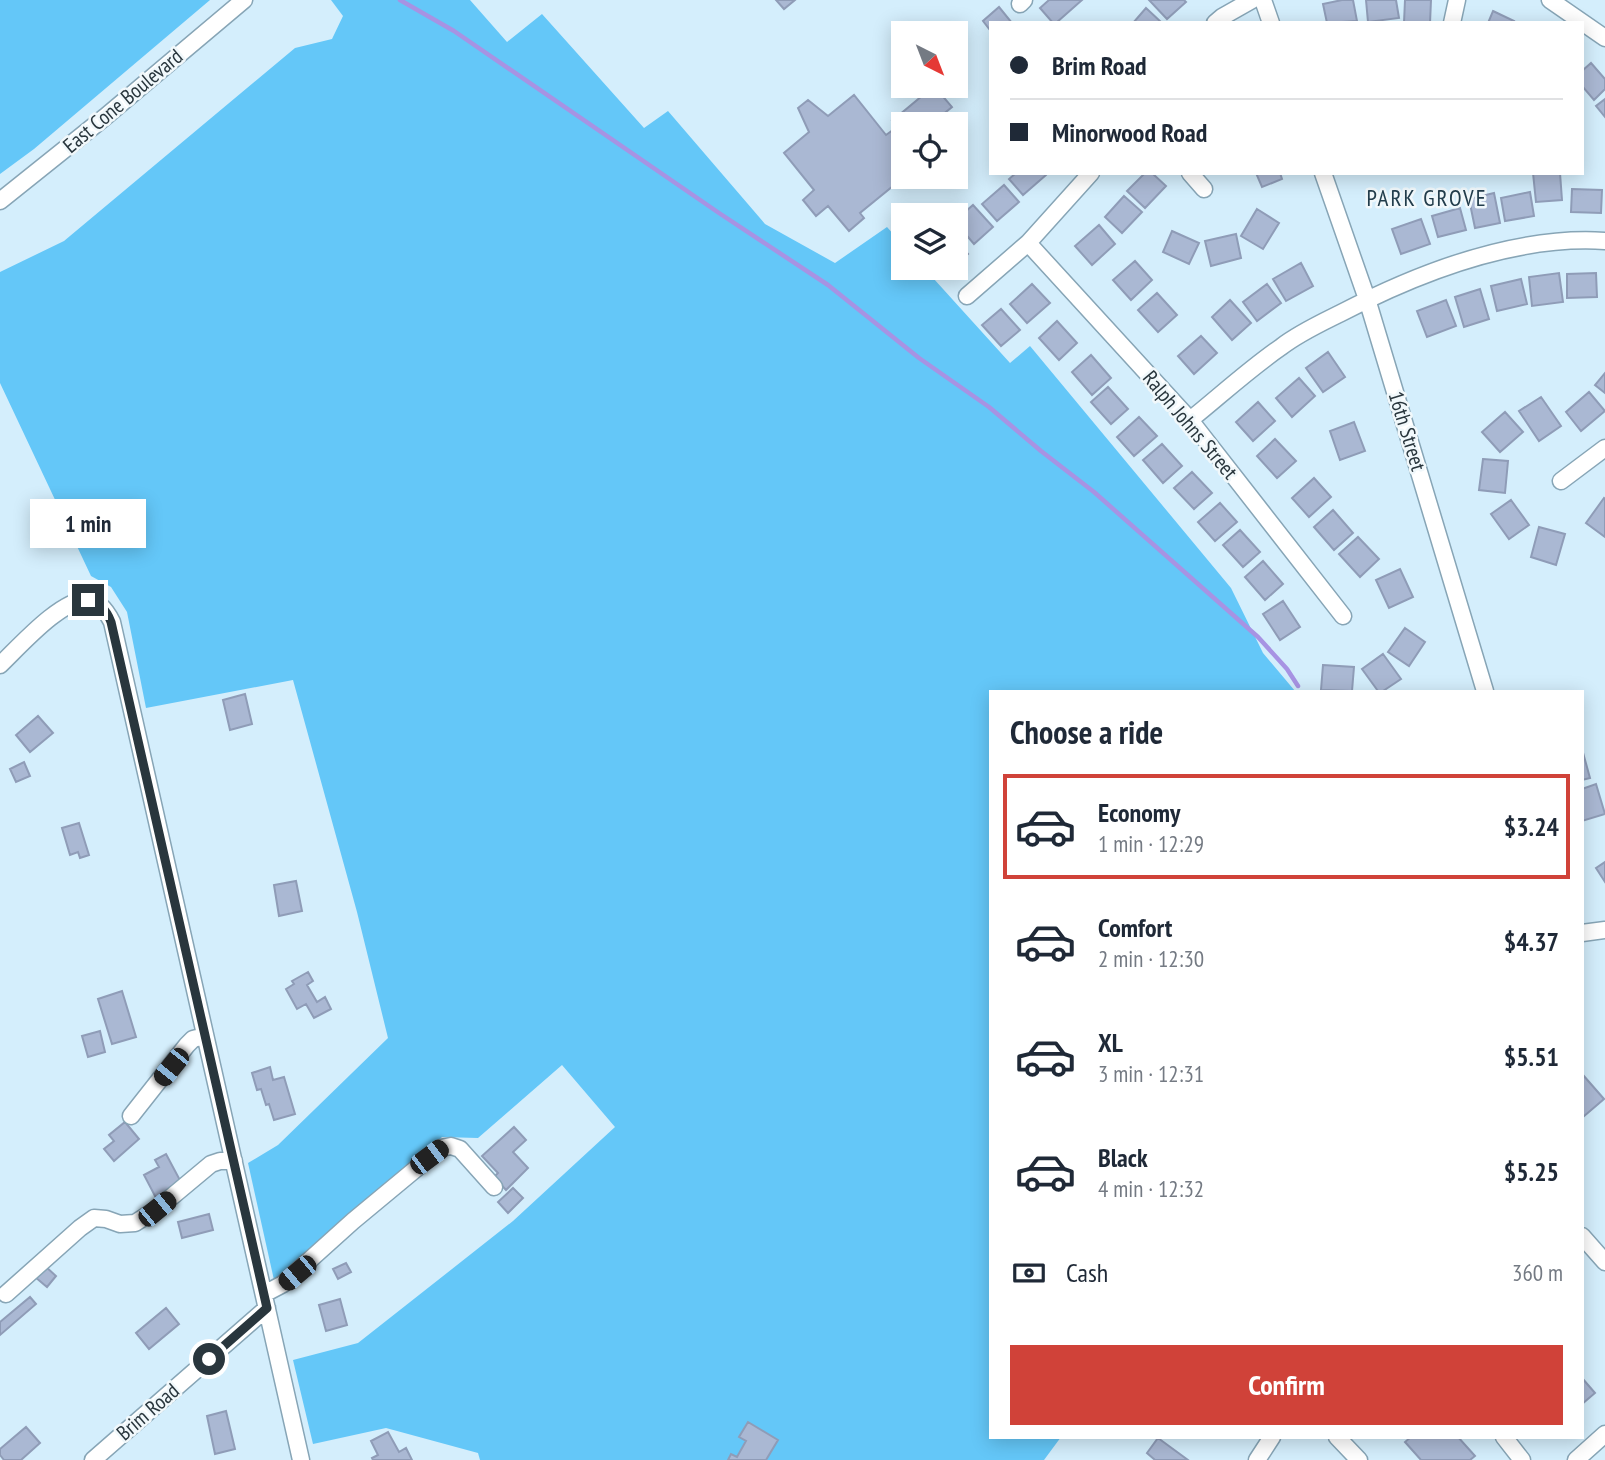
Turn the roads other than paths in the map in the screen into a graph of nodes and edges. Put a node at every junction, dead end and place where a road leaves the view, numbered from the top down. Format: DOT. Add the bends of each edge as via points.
graph roads {
  1 [pos="244,0"];
  2 [pos="1252,0"];
  3 [pos="1263,0"];
  4 [pos="1457,0"];
  5 [pos="1550,0"];
  6 [pos="1217,21"];
  7 [pos="1270,21"];
  8 [pos="1452,21"];
  9 [pos="1580,21"];
  10 [pos="1584,23"];
  11 [pos="1605,38"];
  12 [pos="1089,175"];
  13 [pos="1192,175"];
  14 [pos="1324,175"];
  15 [pos="1204,189"];
  16 [pos="0,201"];
  17 [pos="1605,241"];
  18 [pos="1028,243"];
  19 [pos="967,296"];
  20 [pos="1367,299"];
  21 [pos="1190,420"];
  22 [pos="1605,448"];
  23 [pos="1561,481"];
  24 [pos="1343,616"];
  25 [pos="0,664"];
  26 [pos="1485,690"];
  27 [pos="1605,930"];
  28 [pos="1584,933"];
  29 [pos="205,1036"];
  30 [pos="131,1116"];
  31 [pos="233,1161"];
  32 [pos="494,1187"];
  33 [pos="1584,1238"];
  34 [pos="1605,1262"];
  35 [pos="6,1294"];
  36 [pos="265,1301"];
  37 [pos="1605,1434"];
  38 [pos="1271,1439"];
  39 [pos="1339,1439"];
  40 [pos="1506,1439"];
  41 [pos="93,1460"];
  42 [pos="301,1460"];
  43 [pos="1257,1460"];
  44 [pos="1359,1460"];
  45 [pos="1522,1460"];
  46 [pos="1576,1460"];
  1 -- 16 [label="street, East Cone Boulevard"];
  2 -- 6 [label="street"];
  3 -- 7 [label="street"];
  4 -- 8 [label="street"];
  5 -- 9 [label="street"];
  10 -- 11 [label="street"];
  12 -- 18 [label="street"];
  13 -- 15 [label="street"];
  14 -- 20 [label="street, 16th Street"];
  17 -- 20 [label="street" via="1549,242 1489,253"];
  18 -- 19 [label="street"];
  18 -- 21 [label="street, Ralph Johns Street"];
  20 -- 21 [label="street" via="1283,345"];
  20 -- 26 [label="street, 16th Street"];
  21 -- 24 [label="street, Ralph Johns Street"];
  22 -- 23 [label="street"];
  25 -- 29 [label="street" via="60,609 88,600 107,612"];
  27 -- 28 [label="street"];
  29 -- 30 [label="street" via="187,1045"];
  29 -- 31 [label="street"];
  31 -- 35 [label="street" via="211,1164 135,1223 94,1219"];
  31 -- 36 [label="street"];
  32 -- 36 [label="street, Brim Road" via="460,1149 441,1148"];
  33 -- 34 [label="street"];
  36 -- 41 [label="street, Brim Road"];
  36 -- 42 [label="street"];
  37 -- 46 [label="street"];
  38 -- 43 [label="street"];
  39 -- 44 [label="street"];
  40 -- 45 [label="street"];
}
